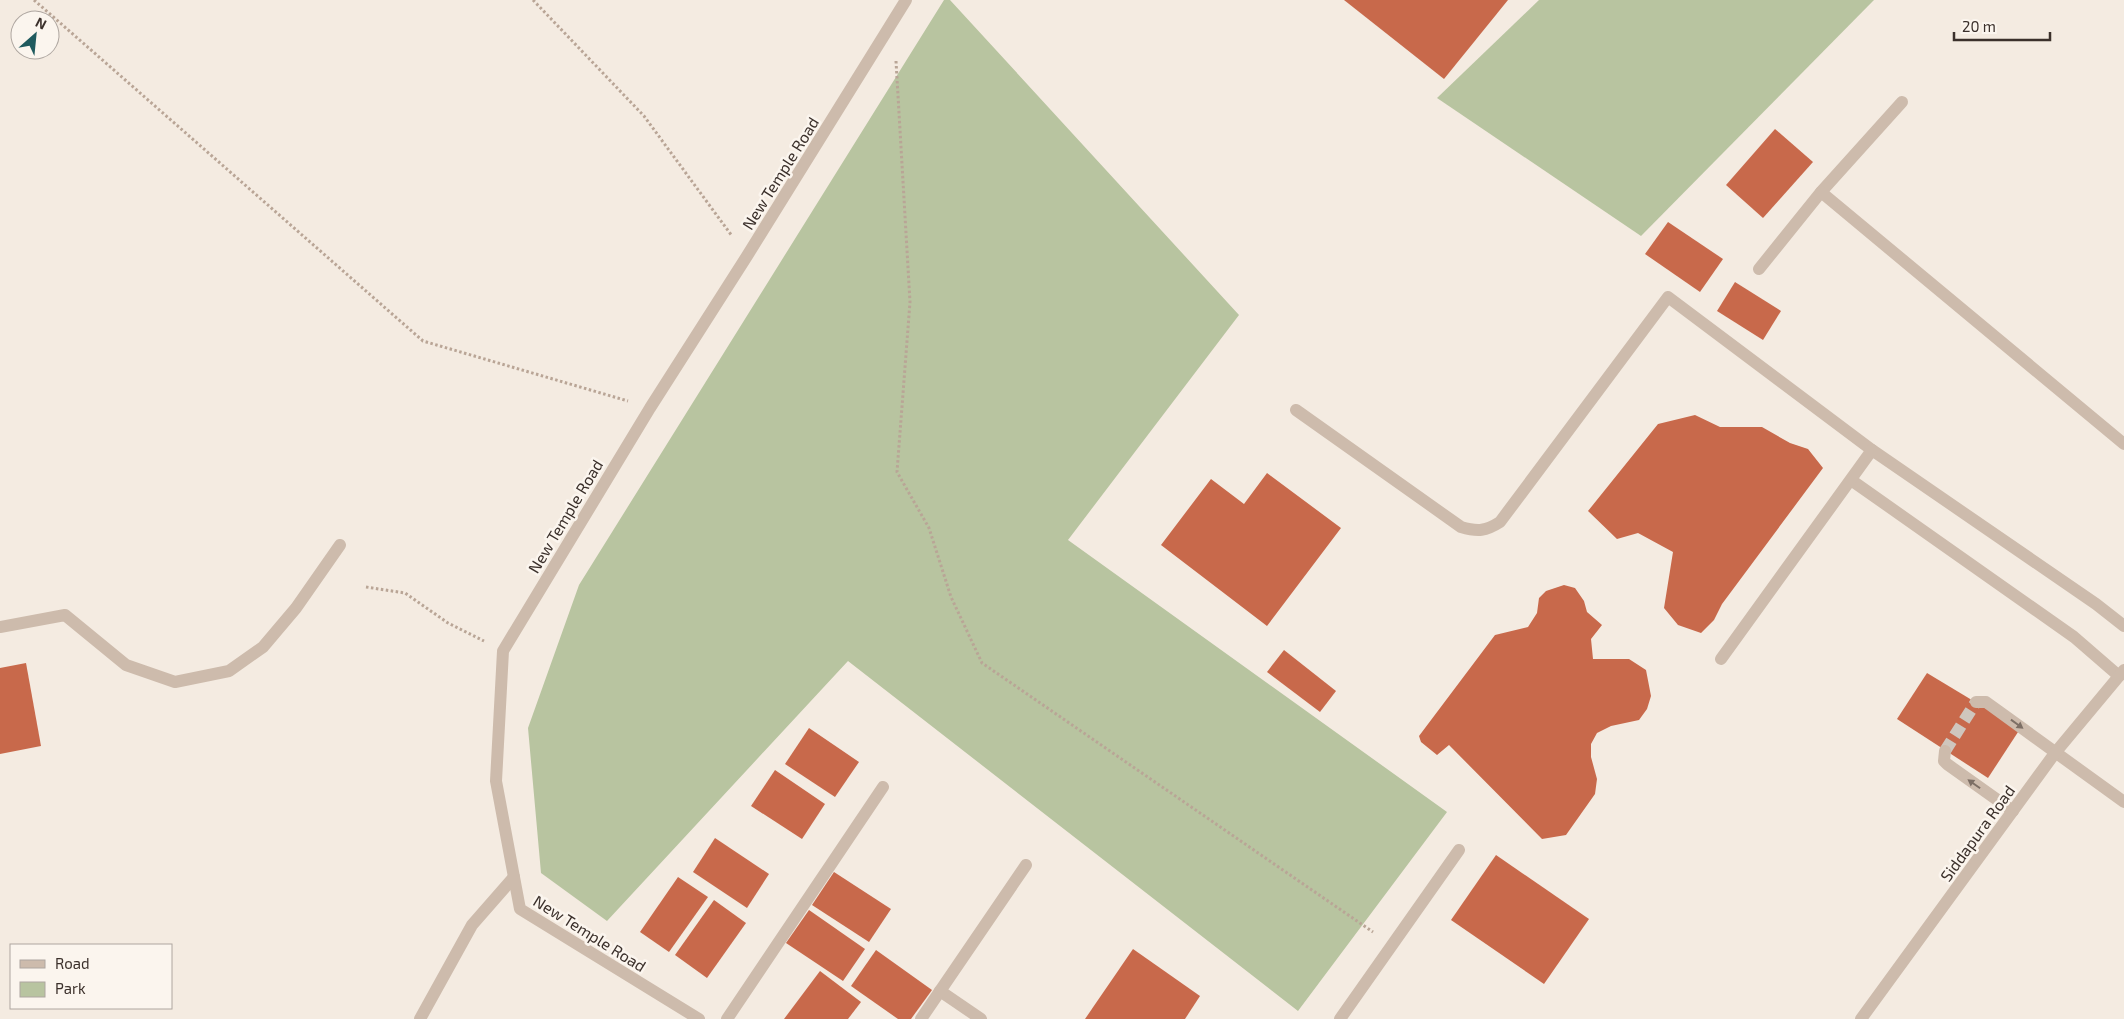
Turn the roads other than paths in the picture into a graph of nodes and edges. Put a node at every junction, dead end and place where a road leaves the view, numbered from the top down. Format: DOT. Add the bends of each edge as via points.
graph roads {
  1 [pos="906,0"];
  2 [pos="1902,102"];
  3 [pos="1821,192"];
  4 [pos="1759,269"];
  5 [pos="1296,410"];
  6 [pos="2124,444"];
  7 [pos="1872,450"];
  8 [pos="1851,480"];
  9 [pos="340,545"];
  10 [pos="2124,626"];
  11 [pos="0,627"];
  12 [pos="1721,659"];
  13 [pos="2122,673"];
  14 [pos="1976,702"];
  15 [pos="1944,752"];
  16 [pos="2055,753"];
  17 [pos="883,786"];
  18 [pos="2124,802"];
  19 [pos="2013,811"];
  20 [pos="1459,850"];
  21 [pos="1026,865"];
  22 [pos="514,877"];
  23 [pos="940,991"];
  24 [pos="420,1019"];
  25 [pos="699,1019"];
  26 [pos="727,1019"];
  27 [pos="920,1019"];
  28 [pos="980,1019"];
  29 [pos="1340,1019"];
  30 [pos="1861,1019"];
  1 -- 22 [label="street, New Temple Road" via="650,408 503,651 496,781"];
  2 -- 3 [label="street"];
  3 -- 4 [label="street"];
  3 -- 6 [label="street"];
  5 -- 7 [label="street" via="1462,527 1474,531 1488,530 1500,522 1668,297"];
  7 -- 8 [label="street"];
  7 -- 10 [label="street"];
  8 -- 12 [label="street"];
  8 -- 13 [label="street"];
  9 -- 11 [label="street" via="296,608 263,647 229,671 175,682 126,665 66,615"];
  13 -- 16 [label="street, Siddapura Road"];
  14 -- 16 [label="street, one-way" via="1986,702"];
  19 -- 15 [label="street, one-way" via="1947,764"];
  16 -- 18 [label="street"];
  16 -- 19 [label="street, Siddapura Road"];
  17 -- 26 [label="street"];
  19 -- 30 [label="street, Siddapura Road"];
  20 -- 29 [label="street"];
  21 -- 23 [label="street"];
  22 -- 24 [label="street" via="472,925"];
  22 -- 25 [label="street, New Temple Road" via="520,909"];
  23 -- 27 [label="street"];
  23 -- 28 [label="street"];
}
